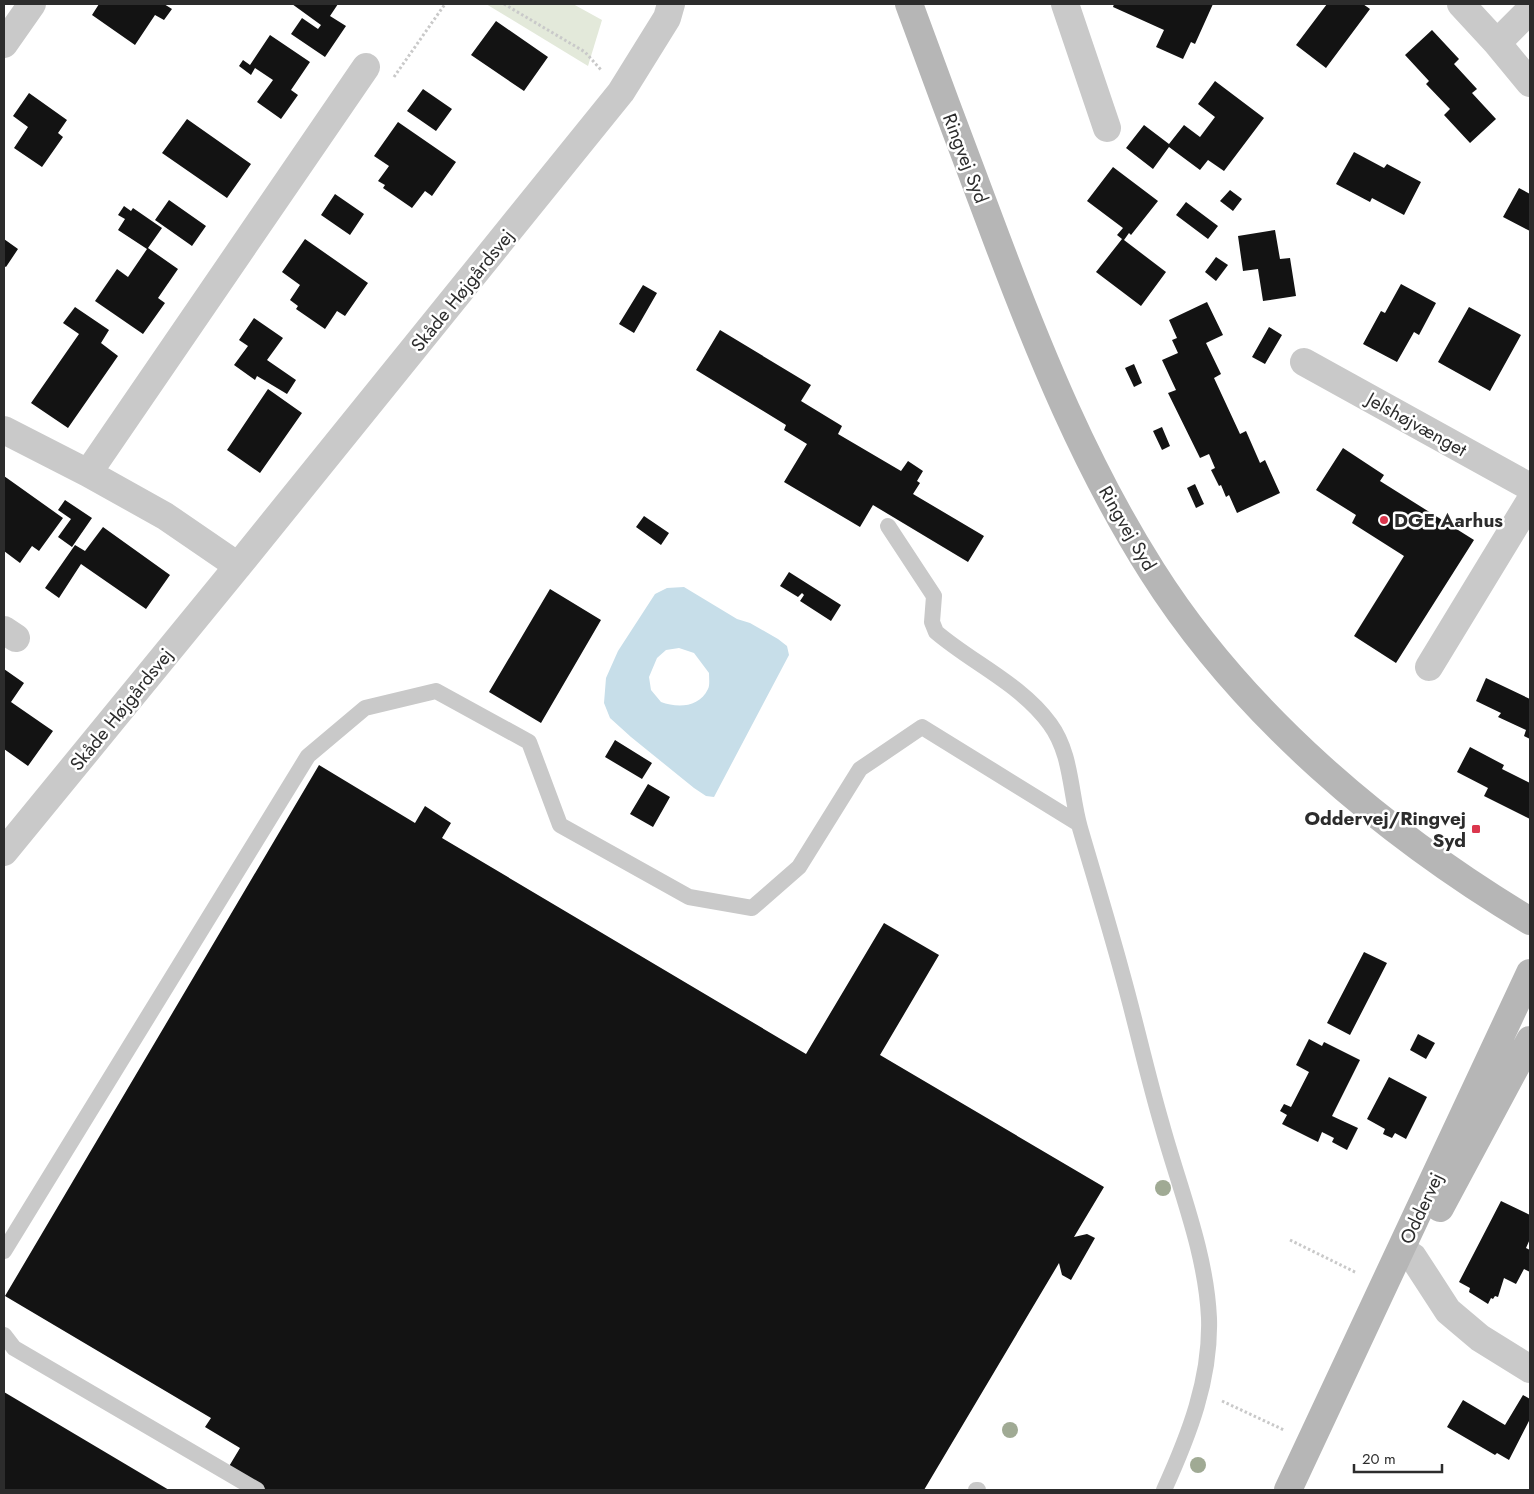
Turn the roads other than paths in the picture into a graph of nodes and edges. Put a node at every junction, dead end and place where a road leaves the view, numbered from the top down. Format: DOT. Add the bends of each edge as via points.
graph roads {
  1 [pos="32,4"];
  2 [pos="671,4"];
  3 [pos="909,4"];
  4 [pos="1065,4"];
  5 [pos="1461,4"];
  6 [pos="1530,10"];
  7 [pos="1497,43"];
  8 [pos="4,44"];
  9 [pos="366,67"];
  10 [pos="1530,82"];
  11 [pos="1106,128"];
  12 [pos="1304,362"];
  13 [pos="4,430"];
  14 [pos="88,473"];
  15 [pos="1530,487"];
  16 [pos="1530,501"];
  17 [pos="888,526"];
  18 [pos="238,566"];
  19 [pos="1429,667"];
  20 [pos="1078,824"];
  21 [pos="4,852"];
  22 [pos="1530,922"];
  23 [pos="1530,973"];
  24 [pos="1530,1040"];
  25 [pos="4,1251"];
  26 [pos="1413,1258"];
  27 [pos="4,1335"];
  28 [pos="1530,1369"];
  29 [pos="1312,1442"];
  30 [pos="257,1490"];
  31 [pos="1164,1490"];
  32 [pos="1288,1490"];
  1 -- 8 [label="street"];
  2 -- 18 [label="street, Skåde Højgårdsvej" via="667,18 621,92"];
  3 -- 22 [label="main road, Ringvej Syd" via="1024,312 1076,433 1114,508 1153,572 1199,638 1292,741 1414,845"];
  4 -- 11 [label="street"];
  5 -- 7 [label="street"];
  6 -- 7 [label="street"];
  7 -- 10 [label="street"];
  9 -- 14 [label="street"];
  12 -- 15 [label="street, Jelshøjvænget"];
  13 -- 14 [label="street"];
  14 -- 18 [label="street" via="165,516"];
  16 -- 19 [label="street"];
  17 -- 20 [label="lane" via="934,596 932,622 936,632 1013,688 1050,724 1062,744"];
  18 -- 21 [label="street, Skåde Højgårdsvej"];
  20 -- 25 [label="lane" via="922,727 860,768 799,867 752,908 689,897 560,825 529,742 436,691 364,708 308,756"];
  20 -- 31 [label="lane" via="1200,1257 1209,1316 1201,1391 1193,1420"];
  23 -- 29 [label="main road, Oddervej"];
  24 -- 26 [label="main road, Oddervej"];
  26 -- 28 [label="street" via="1448,1311 1480,1338"];
  26 -- 29 [label="main road, Oddervej"];
  27 -- 30 [label="lane" via="14,1348"];
  29 -- 32 [label="main road, Oddervej"];
}
